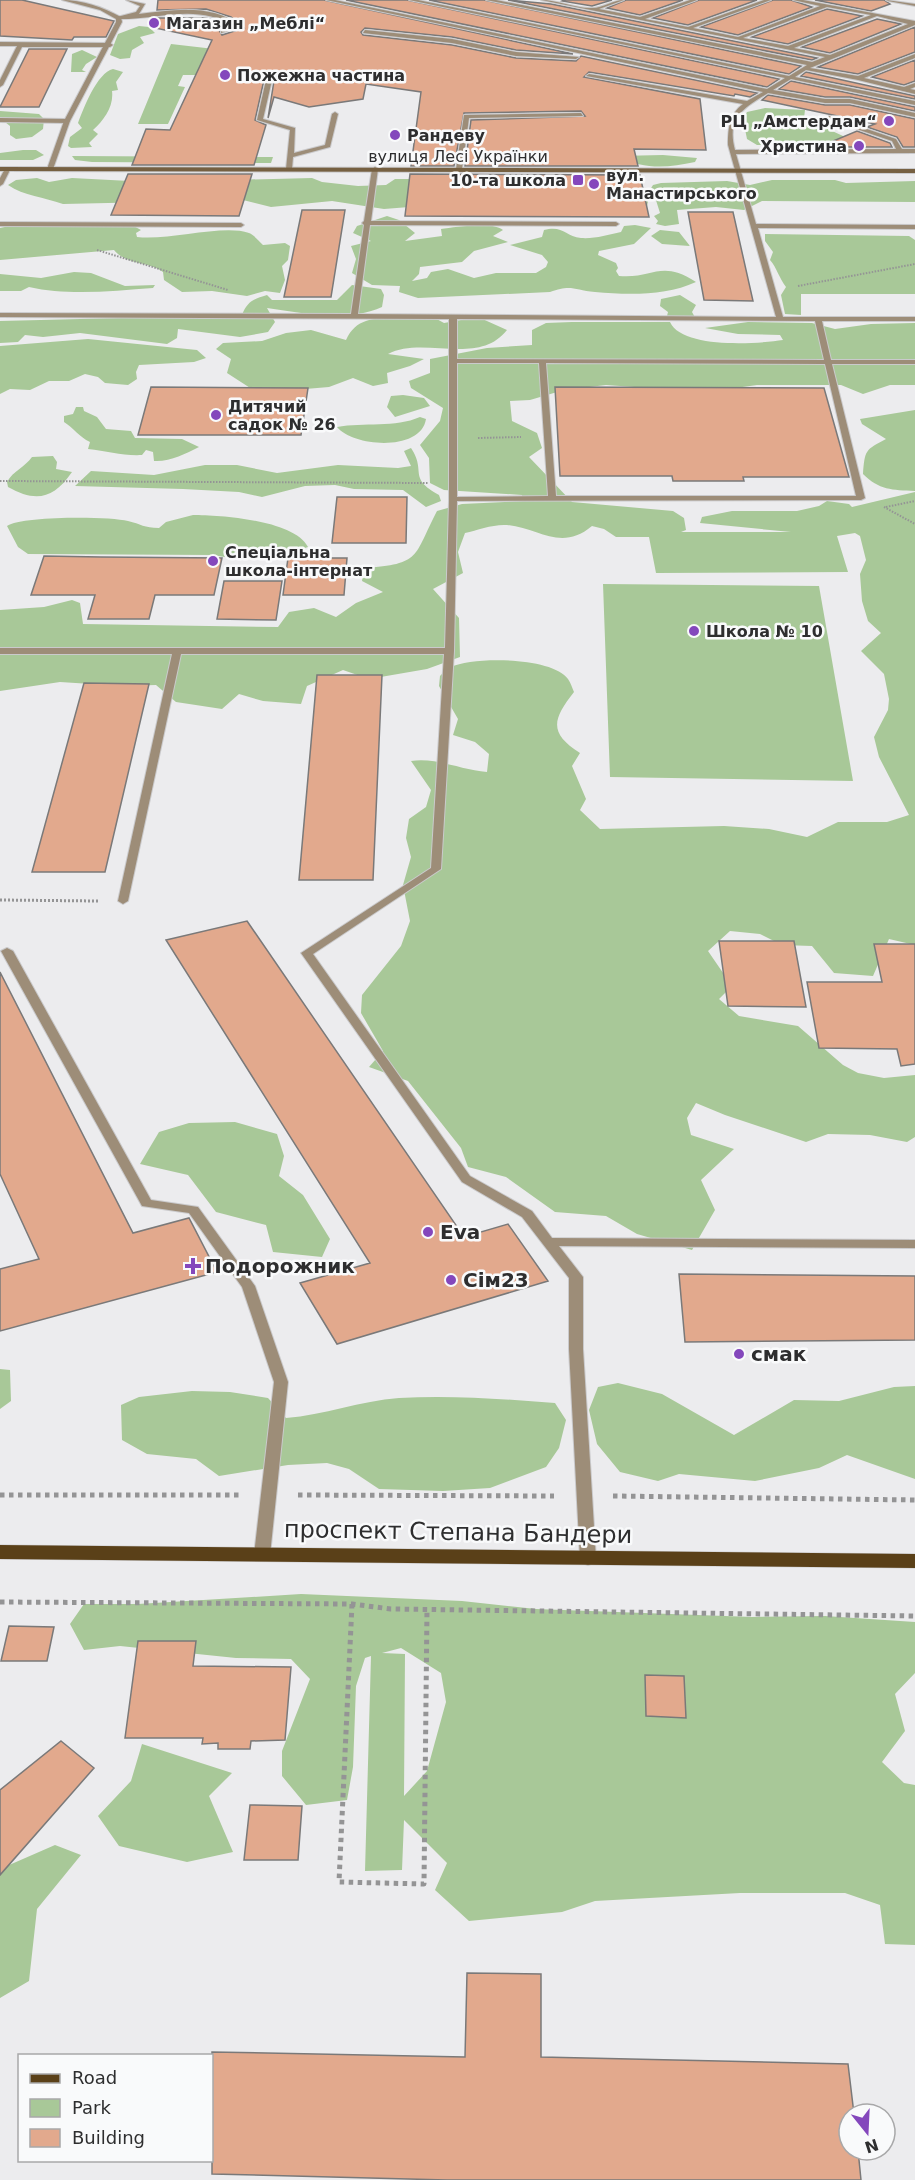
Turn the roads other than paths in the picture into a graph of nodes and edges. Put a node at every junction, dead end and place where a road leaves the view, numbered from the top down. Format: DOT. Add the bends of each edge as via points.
graph roads {
  1 [pos="64,0"];
  2 [pos="128,0"];
  3 [pos="328,0"];
  4 [pos="411,0"];
  5 [pos="488,0"];
  6 [pos="548,0"];
  7 [pos="622,0"];
  8 [pos="695,0"];
  9 [pos="769,0"];
  10 [pos="795,0"];
  11 [pos="888,0"];
  12 [pos="826,5"];
  13 [pos="915,5"];
  14 [pos="593,10"];
  15 [pos="877,15"];
  16 [pos="119,18"];
  17 [pos="640,18"];
  18 [pos="913,23"];
  19 [pos="688,28"];
  20 [pos="223,32"];
  21 [pos="365,32"];
  22 [pos="738,38"];
  23 [pos="0,45"];
  24 [pos="20,45"];
  25 [pos="110,45"];
  26 [pos="788,48"];
  27 [pos="830,56"];
  28 [pos="915,56"];
  29 [pos="812,64"];
  30 [pos="807,69"];
  31 [pos="589,76"];
  32 [pos="791,77"];
  33 [pos="858,78"];
  34 [pos="269,80"];
  35 [pos="915,85"];
  36 [pos="0,86"];
  37 [pos="904,89"];
  38 [pos="767,91"];
  39 [pos="915,92"];
  40 [pos="759,96"];
  41 [pos="748,103"];
  42 [pos="915,103"];
  43 [pos="335,114"];
  44 [pos="581,115"];
  45 [pos="915,115"];
  46 [pos="830,118"];
  47 [pos="0,120"];
  48 [pos="67,121"];
  49 [pos="900,151"];
  50 [pos="915,151"];
  51 [pos="733,152"];
  52 [pos="291,156"];
  53 [pos="0,168"];
  54 [pos="8,168"];
  55 [pos="50,169"];
  56 [pos="289,169"];
  57 [pos="375,169"];
  58 [pos="459,170"];
  59 [pos="738,170"];
  60 [pos="915,171"];
  61 [pos="0,184"];
  62 [pos="365,223"];
  63 [pos="0,224"];
  64 [pos="616,224"];
  65 [pos="241,225"];
  66 [pos="755,226"];
  67 [pos="915,227"];
  68 [pos="0,315"];
  69 [pos="354,316"];
  70 [pos="453,317"];
  71 [pos="780,319"];
  72 [pos="818,319"];
  73 [pos="915,319"];
  74 [pos="453,361"];
  75 [pos="542,361"];
  76 [pos="829,362"];
  77 [pos="915,362"];
  78 [pos="453,499"];
  79 [pos="552,499"];
  80 [pos="0,651"];
  81 [pos="177,651"];
  82 [pos="449,651"];
  83 [pos="123,901"];
  84 [pos="7,951"];
  85 [pos="549,1242"];
  86 [pos="915,1244"];
  87 [pos="0,1552"];
  88 [pos="262,1555"];
  89 [pos="588,1559"];
  90 [pos="915,1562"];
  1 -- 16 [label="street" via="102,9"];
  2 -- 16 [label="street" via="143,5 138,13"];
  3 -- 38 [label="street"];
  4 -- 32 [label="street"];
  5 -- 29 [label="street"];
  6 -- 14 [label="street"];
  7 -- 14 [label="street"];
  8 -- 17 [label="street"];
  9 -- 19 [label="street"];
  10 -- 12 [label="street"];
  11 -- 13 [label="street"];
  12 -- 15 [label="street"];
  12 -- 22 [label="street"];
  14 -- 17 [label="street"];
  15 -- 18 [label="street"];
  15 -- 26 [label="street"];
  16 -- 20 [label="street" via="196,8 227,15 239,27"];
  16 -- 25 [label="street"];
  17 -- 19 [label="street"];
  18 -- 27 [label="street"];
  19 -- 22 [label="street"];
  21 -- 40 [label="street" via="452,41 516,54 572,56"];
  22 -- 26 [label="street"];
  23 -- 24 [label="street"];
  24 -- 25 [label="street"];
  24 -- 36 [label="street"];
  25 -- 48 [label="street"];
  26 -- 27 [label="street"];
  27 -- 29 [label="street"];
  28 -- 33 [label="street"];
  29 -- 30 [label="street"];
  30 -- 32 [label="street"];
  30 -- 33 [label="street"];
  31 -- 41 [label="street"];
  32 -- 38 [label="street"];
  32 -- 42 [label="street"];
  33 -- 37 [label="street"];
  34 -- 52 [label="street" via="261,120 293,129"];
  35 -- 37 [label="street"];
  37 -- 39 [label="street"];
  38 -- 40 [label="street"];
  38 -- 45 [label="street" via="825,102 850,101"];
  40 -- 41 [label="street"];
  41 -- 51 [label="street" via="738,110 731,126"];
  43 -- 52 [label="street" via="328,146"];
  44 -- 58 [label="street" via="466,116"];
  46 -- 49 [label="street" via="894,140"];
  47 -- 48 [label="street"];
  48 -- 55 [label="street"];
  49 -- 50 [label="street"];
  49 -- 51 [label="street"];
  51 -- 59 [label="street"];
  52 -- 56 [label="street"];
  53 -- 54 [label="main road, вулиця Лесі Українки"];
  54 -- 55 [label="main road, вулиця Лесі Українки"];
  54 -- 61 [label="street"];
  55 -- 56 [label="main road, вулиця Лесі Українки"];
  56 -- 57 [label="main road, вулиця Лесі Українки"];
  57 -- 58 [label="main road, вулиця Лесі Українки"];
  57 -- 62 [label="street"];
  58 -- 59 [label="main road, вулиця Лесі Українки"];
  59 -- 60 [label="main road, вулиця Лесі Українки"];
  59 -- 66 [label="street"];
  62 -- 64 [label="street"];
  62 -- 69 [label="street"];
  63 -- 65 [label="street"];
  66 -- 67 [label="street"];
  66 -- 71 [label="street"];
  68 -- 69 [label="street"];
  69 -- 70 [label="street"];
  70 -- 71 [label="street"];
  70 -- 74 [label="street"];
  71 -- 72 [label="street"];
  72 -- 73 [label="street"];
  72 -- 76 [label="street"];
  74 -- 75 [label="street"];
  74 -- 78 [label="street"];
  75 -- 76 [label="street"];
  75 -- 79 [label="street"];
  76 -- 77 [label="street"];
  76 -- 79 [label="street" via="861,498"];
  78 -- 79 [label="street"];
  78 -- 82 [label="street"];
  80 -- 81 [label="street"];
  81 -- 82 [label="street"];
  81 -- 83 [label="street"];
  82 -- 85 [label="street" via="436,869 307,953 466,1179 527,1214"];
  84 -- 88 [label="street" via="147,1203 194,1210 248,1286 281,1382"];
  85 -- 86 [label="street"];
  85 -- 89 [label="street" via="576,1277 576,1348"];
  87 -- 88 [label="main road, проспект Степана Бандери"];
  88 -- 89 [label="main road, проспект Степана Бандери"];
  89 -- 90 [label="main road, проспект Степана Бандери"];
}
